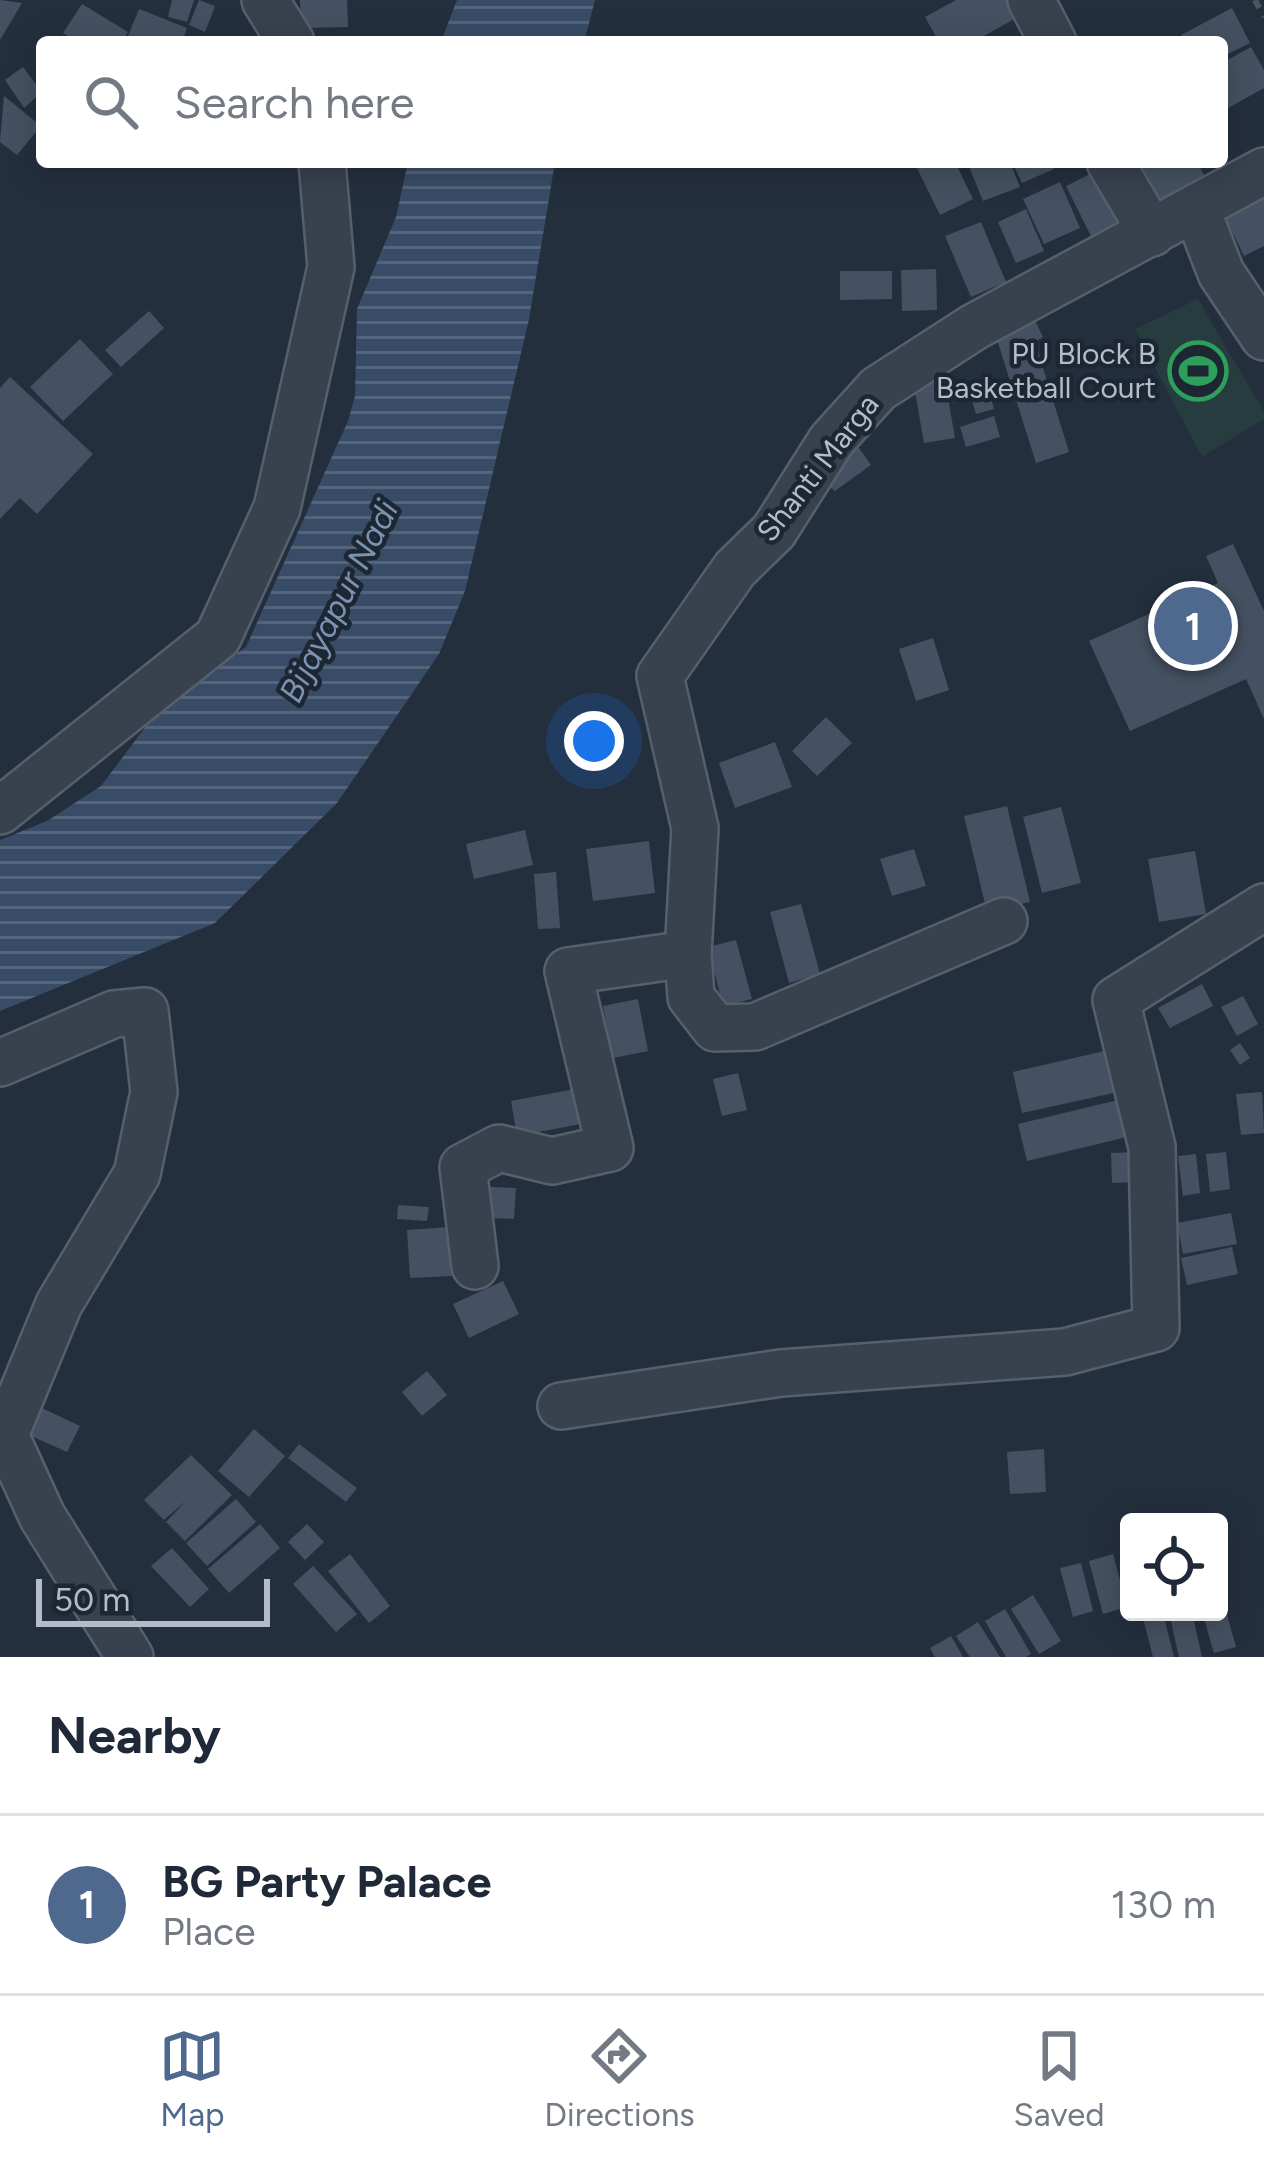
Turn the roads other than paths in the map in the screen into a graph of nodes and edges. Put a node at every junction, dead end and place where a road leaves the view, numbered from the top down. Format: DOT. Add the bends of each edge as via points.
graph roads {
  1 [pos="265,0"];
  2 [pos="1031,0"];
  3 [pos="287,36"];
  4 [pos="1050,36"];
  5 [pos="323,168"];
  6 [pos="1114,168"];
  7 [pos="1264,171"];
  8 [pos="1196,208"];
  9 [pos="1152,233"];
  10 [pos="1264,337"];
  11 [pos="0,812"];
  12 [pos="1264,907"];
  13 [pos="1004,921"];
  14 [pos="688,954"];
  15 [pos="0,1063"];
  16 [pos="475,1266"];
  17 [pos="561,1406"];
  18 [pos="130,1657"];
  1 -- 3 [label="street"];
  2 -- 4 [label="street"];
  5 -- 11 [label="street" via="331,267 277,508 218,637"];
  6 -- 9 [label="street"];
  7 -- 8 [label="street, Shanti Marga"];
  8 -- 9 [label="street, Shanti Marga"];
  8 -- 10 [label="street" via="1221,273"];
  9 -- 14 [label="street, Shanti Marga" via="974,327 878,389 660,676 695,828"];
  12 -- 17 [label="street" via="1116,1000 1152,1148 1156,1328 1065,1352 781,1373"];
  13 -- 14 [label="street" via="755,1027 716,1028 692,997"];
  14 -- 16 [label="street" via="568,971 610,1148 552,1161 499,1148 463,1167"];
  15 -- 18 [label="street" via="114,1014 146,1011 154,1092 137,1174 59,1304 5,1435 42,1516"];
}
